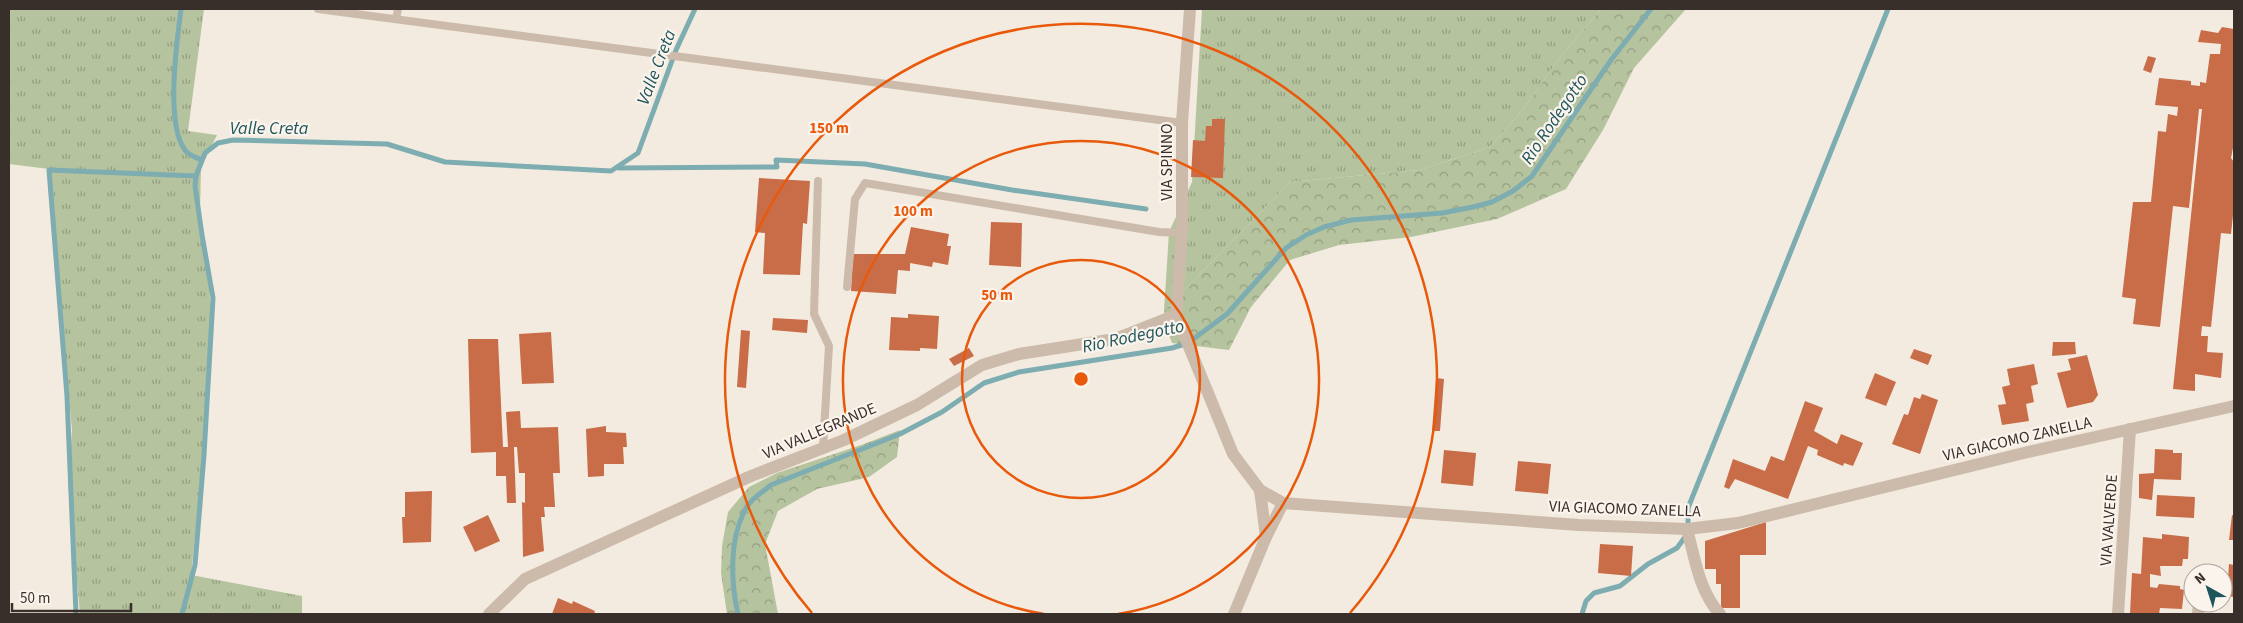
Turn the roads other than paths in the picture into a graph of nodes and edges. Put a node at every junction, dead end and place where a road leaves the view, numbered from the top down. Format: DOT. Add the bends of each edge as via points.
graph roads {
  1 [pos="318,9"];
  2 [pos="398,9"];
  3 [pos="1190,9"];
  4 [pos="396,19"];
  5 [pos="1182,123"];
  6 [pos="818,181"];
  7 [pos="1182,232"];
  8 [pos="847,286"];
  9 [pos="1176,315"];
  10 [pos="2234,406"];
  11 [pos="2130,429"];
  12 [pos="823,448"];
  13 [pos="1260,490"];
  14 [pos="1283,503"];
  15 [pos="1687,529"];
  16 [pos="1266,536"];
  17 [pos="489,614"];
  18 [pos="1234,614"];
  19 [pos="1720,614"];
  20 [pos="2118,614"];
  1 -- 4 [label="lane"];
  2 -- 4 [label="lane"];
  3 -- 5 [label="street, VIA SPINNO"];
  4 -- 5 [label="lane"];
  5 -- 7 [label="street, VIA SPINNO"];
  6 -- 12 [label="lane" via="814,314 829,346"];
  7 -- 8 [label="lane" via="1159,232 865,183 855,199"];
  7 -- 9 [label="street, VIA SPINNO"];
  9 -- 12 [label="street, VIA VALLEGRANDE" via="1115,339 1019,354 982,365 917,406"];
  9 -- 13 [label="street, VIA GIACOMO ZANELLA" via="1233,454"];
  10 -- 11 [label="street, VIA GIACOMO ZANELLA"];
  11 -- 15 [label="street, VIA GIACOMO ZANELLA" via="1738,523"];
  11 -- 20 [label="street, VIA VALVERDE"];
  12 -- 17 [label="street, VIA VALLEGRANDE" via="751,476 525,579"];
  13 -- 14 [label="street, VIA GIACOMO ZANELLA"];
  13 -- 16 [label="street"];
  14 -- 15 [label="street, VIA GIACOMO ZANELLA" via="1579,525"];
  14 -- 16 [label="street"];
  15 -- 19 [label="street" via="1702,586"];
  16 -- 18 [label="street"];
}
